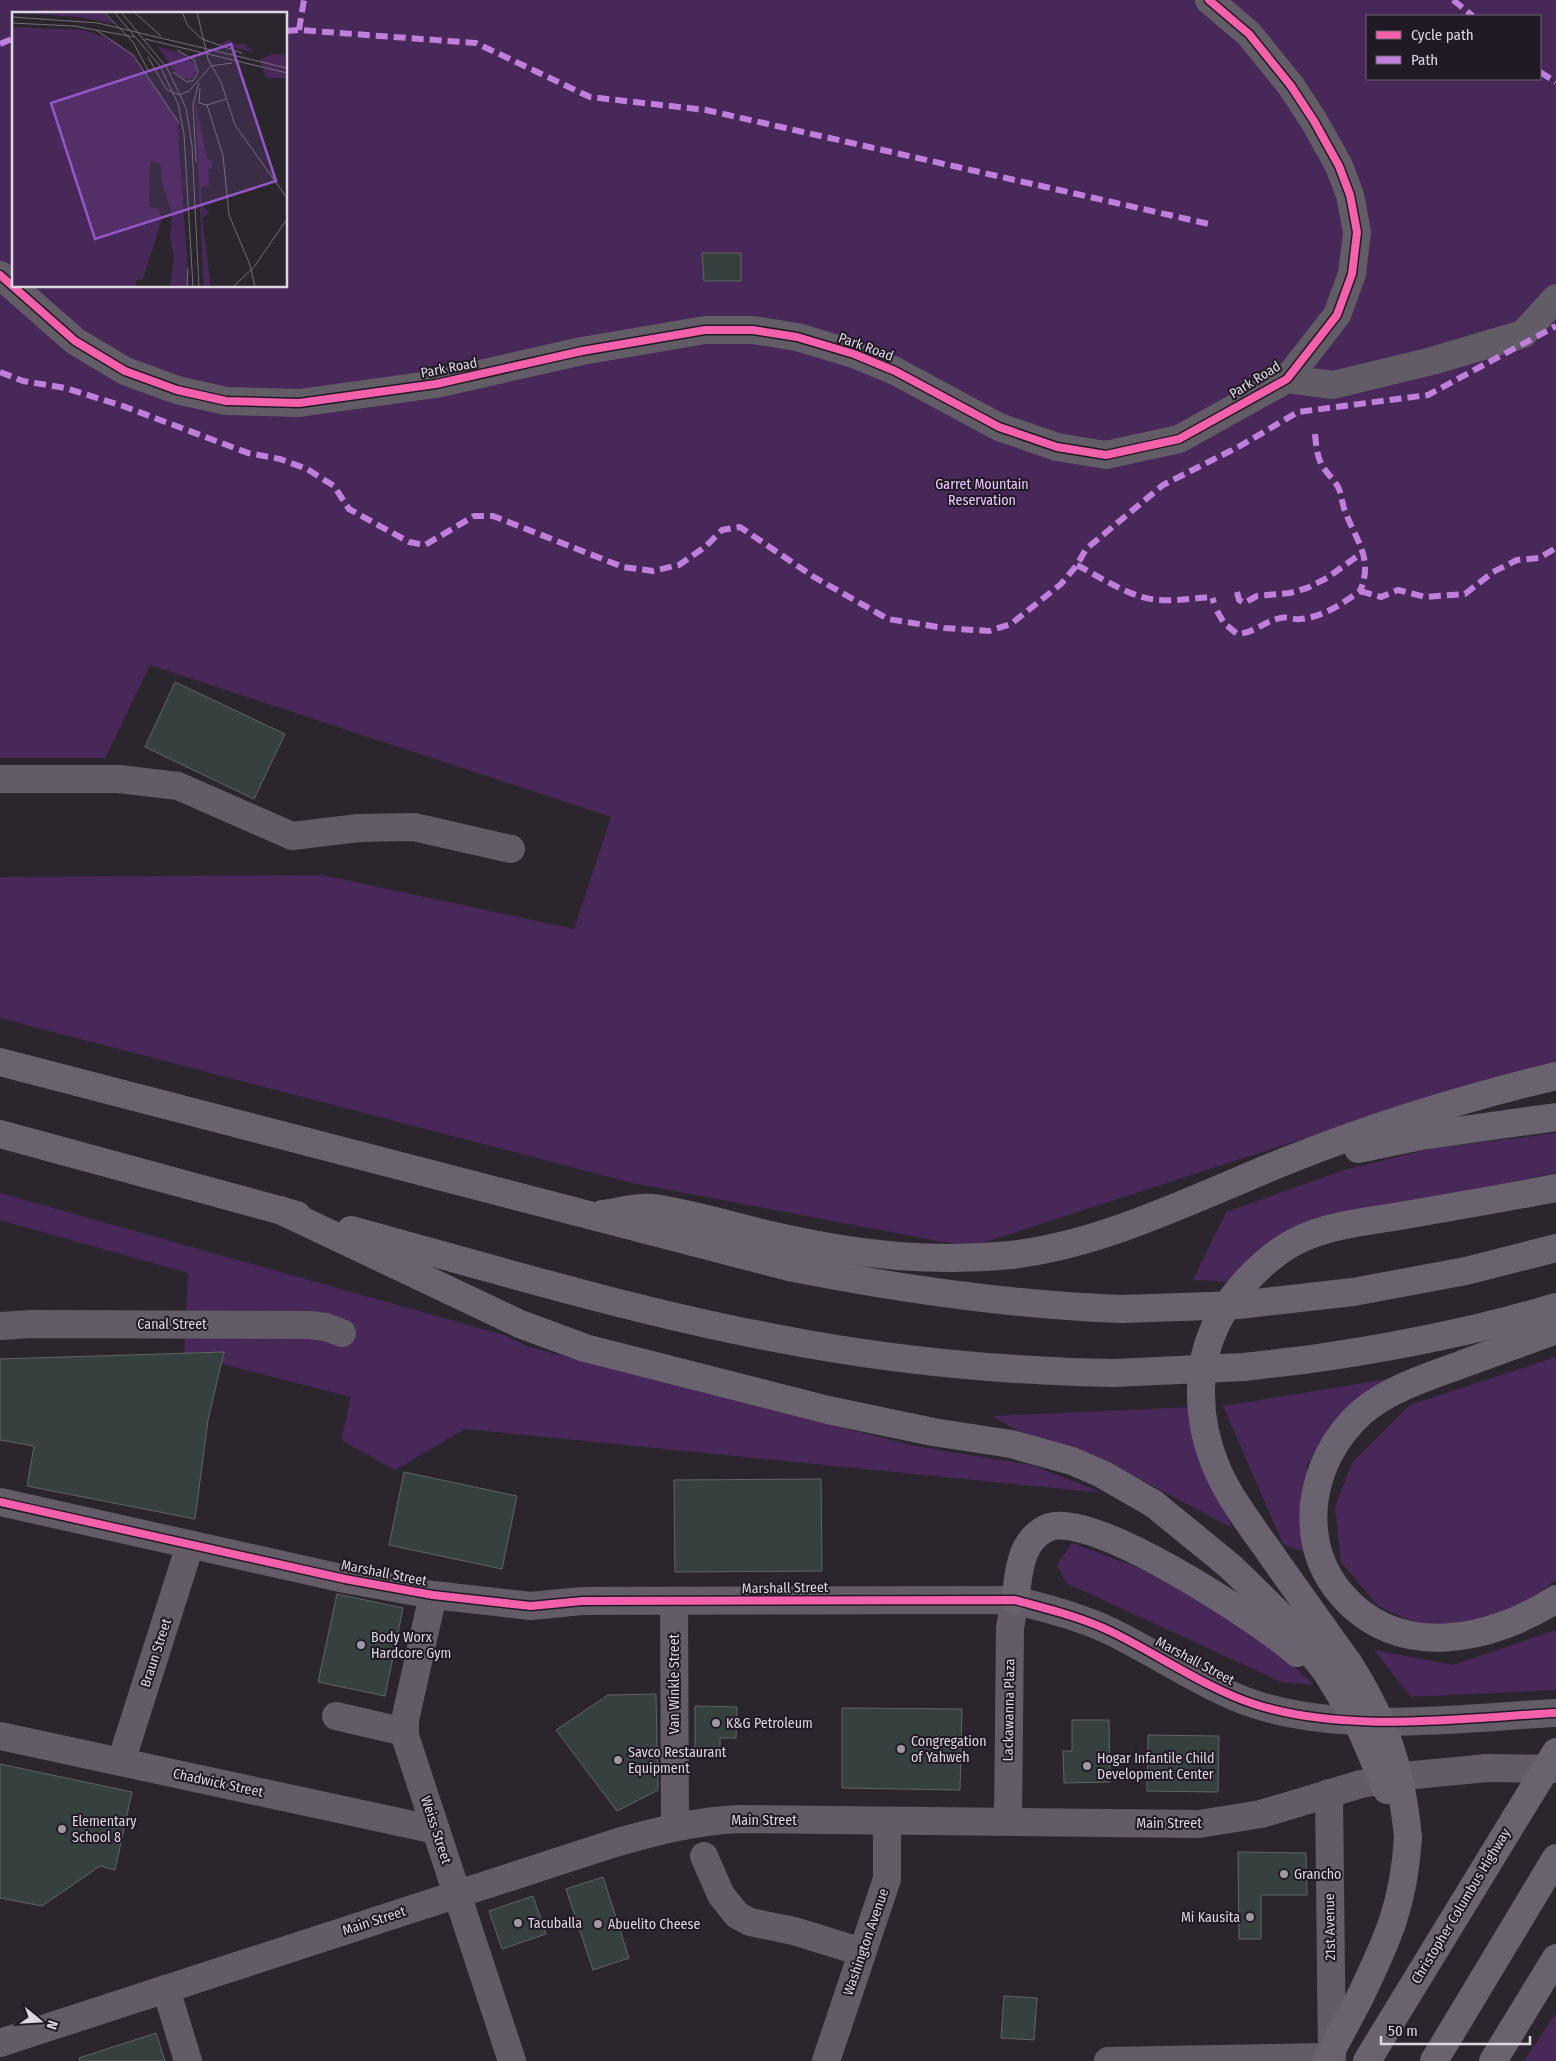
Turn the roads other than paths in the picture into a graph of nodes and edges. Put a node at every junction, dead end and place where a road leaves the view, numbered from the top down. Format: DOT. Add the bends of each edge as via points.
graph roads {
  1 [pos="1209,0"];
  2 [pos="0,275"];
  3 [pos="12,286"];
  4 [pos="15,288"];
  5 [pos="1556,298"];
  6 [pos="1287,379"];
  7 [pos="0,779"];
  8 [pos="511,848"];
  9 [pos="0,1062"];
  10 [pos="1556,1076"];
  11 [pos="1556,1117"];
  12 [pos="0,1134"];
  13 [pos="1556,1188"];
  14 [pos="1214,1190"];
  15 [pos="280,1210"];
  16 [pos="588,1216"];
  17 [pos="1556,1248"];
  18 [pos="1556,1307"];
  19 [pos="0,1326"];
  20 [pos="1556,1330"];
  21 [pos="342,1333"];
  22 [pos="0,1502"];
  23 [pos="190,1544"];
  24 [pos="433,1595"];
  25 [pos="1556,1599"];
  26 [pos="1015,1600"];
  27 [pos="674,1602"];
  28 [pos="1330,1669"];
  29 [pos="1556,1713"];
  30 [pos="336,1716"];
  31 [pos="404,1732"];
  32 [pos="0,1736"];
  33 [pos="1556,1752"];
  34 [pos="121,1762"];
  35 [pos="1556,1769"];
  36 [pos="1329,1792"];
  37 [pos="887,1821"];
  38 [pos="1008,1821"];
  39 [pos="675,1826"];
  40 [pos="436,1830"];
  41 [pos="1404,1837"];
  42 [pos="704,1856"];
  43 [pos="1556,1858"];
  44 [pos="457,1894"];
  45 [pos="862,1952"];
  46 [pos="1556,1958"];
  47 [pos="166,1990"];
  48 [pos="0,2043"];
  49 [pos="829,2060"];
  50 [pos="1330,2060"];
  51 [pos="188,2061"];
  52 [pos="512,2061"];
  53 [pos="1108,2061"];
  54 [pos="1367,2061"];
  55 [pos="1434,2061"];
  56 [pos="1492,2061"];
  1 -- 6 [label="street, Park Road" via="1249,34 1291,86 1335,159 1350,195 1357,232 1349,282 1337,314"];
  2 -- 3 [label="street, Park Road"];
  4 -- 6 [label="street, Park Road" via="75,341 124,371 177,390 226,401 299,403 436,384 582,351 680,334 705,330 753,330 797,337 854,354 895,371 999,427 1057,447 1106,455 1179,439"];
  5 -- 6 [label="street" via="1523,334 1432,362 1333,385"];
  7 -- 8 [label="street" via="119,779 178,786 292,836 359,828 414,827"];
  9 -- 16 [label="highway"];
  10 -- 14 [label="highway" via="1378,1127"];
  11 -- 14 [label="highway" via="1421,1136 1362,1148 1307,1161"];
  12 -- 15 [label="highway"];
  13 -- 28 [label="highway" via="1312,1234 1290,1245 1260,1268 1242,1285 1216,1324 1206,1348 1200,1394 1203,1421 1218,1470 1256,1532"];
  14 -- 16 [label="highway" via="1075,1243 979,1258 871,1254 789,1240 650,1208"];
  15 -- 18 [label="highway, bridge" via="641,1308 775,1338 910,1360 982,1367 1113,1373 1224,1368 1304,1360 1430,1340"];
  15 -- 28 [label="highway" via="520,1324 585,1348 828,1410 1028,1448 1102,1474 1154,1504 1217,1555 1285,1620"];
  16 -- 17 [label="highway, bridge" via="790,1267 911,1290 1056,1307 1122,1309 1238,1305 1353,1292 1466,1271"];
  19 -- 21 [label="street, Canal Street" via="310,1325"];
  20 -- 25 [label="highway" via="1418,1380 1362,1412 1328,1456 1315,1494 1313,1514 1318,1554 1336,1588 1364,1615 1398,1633 1437,1638 1476,1634 1518,1620"];
  22 -- 23 [label="main road, Marshall Street"];
  23 -- 24 [label="main road, Marshall Street"];
  23 -- 34 [label="street, Braun Street"];
  24 -- 27 [label="main road, Marshall Street" via="531,1606 582,1601"];
  24 -- 31 [label="street"];
  26 -- 27 [label="main road, Marshall Street"];
  26 -- 28 [label="highway" via="1022,1556 1030,1542 1049,1527 1077,1528 1151,1559 1210,1592"];
  26 -- 29 [label="street, Marshall Street" via="1096,1625 1234,1696 1272,1709 1339,1721"];
  26 -- 38 [label="main road, Lackawanna Plaza" via="1010,1628"];
  27 -- 39 [label="street, Van Winkle Street"];
  28 -- 41 [label="highway, bridge" via="1384,1779"];
  28 -- 41 [label="highway, bridge" via="1369,1697 1392,1748 1400,1777"];
  30 -- 31 [label="street"];
  31 -- 40 [label="street, Weiss Street"];
  32 -- 34 [label="street, Chadwick Street"];
  33 -- 54 [label="highway, Christopher Columbus Highway, bridge"];
  34 -- 40 [label="street, Chadwick Street"];
  35 -- 36 [label="main road, Main Street" via="1486,1768 1414,1775"];
  36 -- 38 [label="main road, Main Street" via="1261,1814 1199,1824"];
  36 -- 50 [label="street, 21st Avenue"];
  37 -- 38 [label="main road, Main Street"];
  37 -- 39 [label="main road, Main Street" via="739,1819"];
  37 -- 45 [label="street, Washington Avenue" via="887,1879"];
  39 -- 44 [label="main road, Main Street"];
  40 -- 44 [label="street, Weiss Street"];
  41 -- 50 [label="highway, bridge" via="1405,1874 1395,1920"];
  42 -- 45 [label="street" via="721,1895 737,1915 750,1922 794,1931"];
  43 -- 55 [label="highway"];
  44 -- 47 [label="main road, Main Street"];
  44 -- 52 [label="street, Weiss Street"];
  45 -- 49 [label="street, Washington Avenue"];
  46 -- 56 [label="highway"];
  47 -- 48 [label="main road, Main Street"];
  47 -- 51 [label="street"];
  50 -- 53 [label="street"];
}
